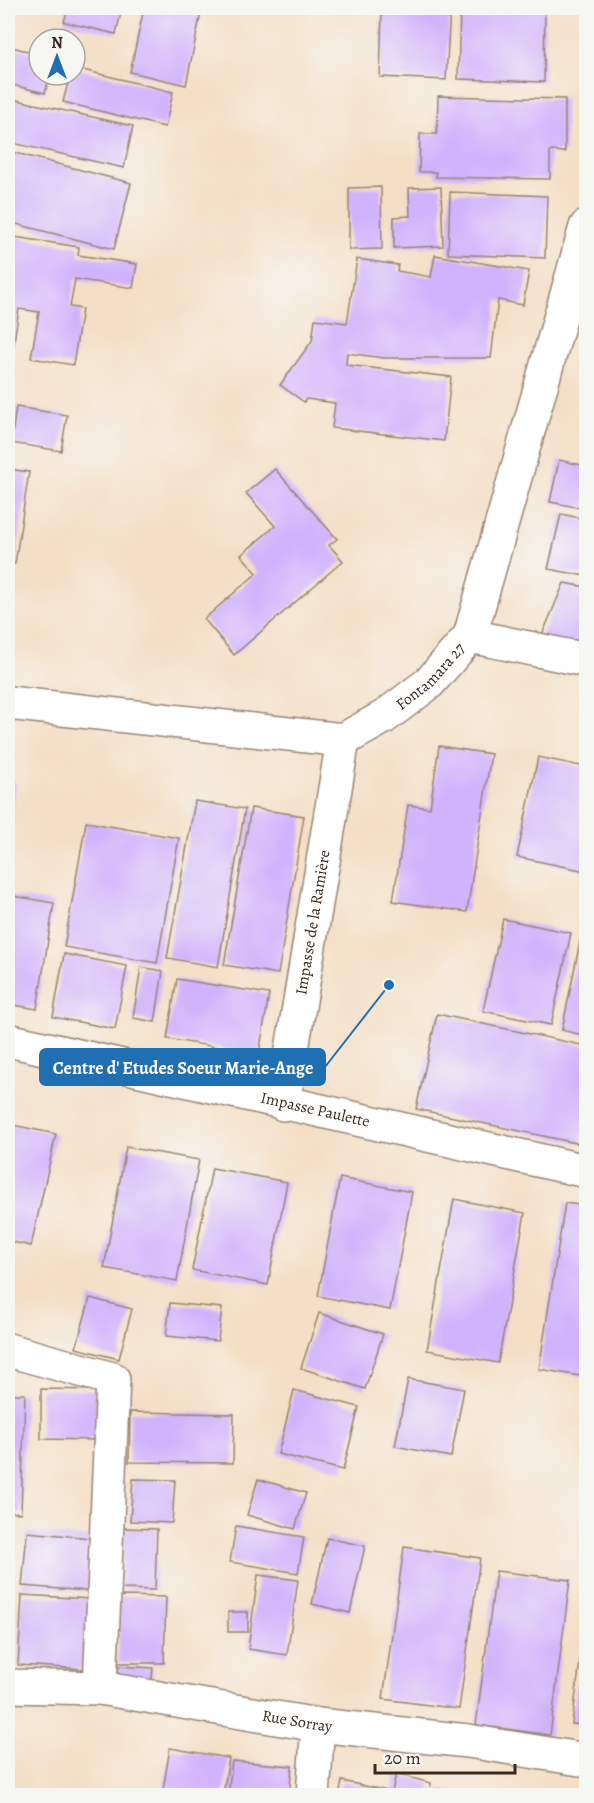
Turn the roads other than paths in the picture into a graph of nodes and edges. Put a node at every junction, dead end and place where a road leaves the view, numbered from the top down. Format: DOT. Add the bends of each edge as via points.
graph roads {
  1 [pos="586,227"];
  2 [pos="470,636"];
  3 [pos="586,660"];
  4 [pos="8,704"];
  5 [pos="343,740"];
  6 [pos="8,1040"];
  7 [pos="284,1104"];
  8 [pos="586,1171"];
  9 [pos="8,1350"];
  10 [pos="8,1686"];
  11 [pos="100,1688"];
  12 [pos="318,1725"];
  13 [pos="586,1760"];
  14 [pos="313,1796"];
  1 -- 2 [label="street, Fontamara 27"];
  2 -- 3 [label="street"];
  2 -- 5 [label="street, Fontamara 27" via="429,683 384,717"];
  4 -- 5 [label="street"];
  5 -- 7 [label="street, Impasse de la Ramière"];
  6 -- 7 [label="street, Impasse Paulette"];
  7 -- 8 [label="street, Impasse Paulette"];
  9 -- 11 [label="street" via="113,1379"];
  10 -- 11 [label="street, Rue Sorray"];
  11 -- 12 [label="street, Rue Sorray"];
  12 -- 13 [label="street, Rue Sorray" via="468,1741"];
  12 -- 14 [label="street"];
}
